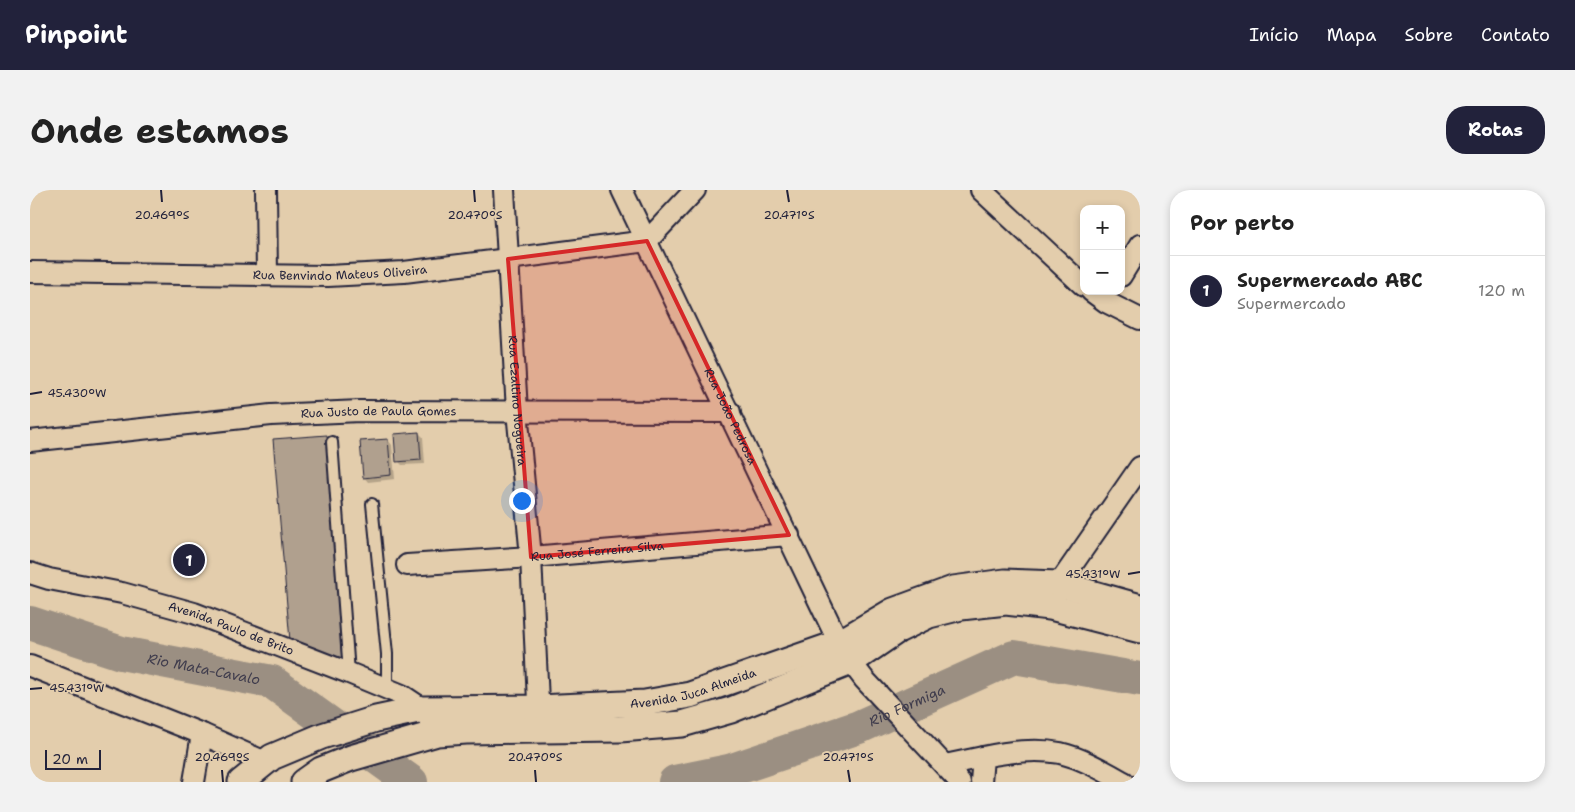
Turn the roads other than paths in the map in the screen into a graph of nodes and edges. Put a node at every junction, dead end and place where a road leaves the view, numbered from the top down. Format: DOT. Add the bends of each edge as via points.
graph roads {
  1 [pos="266,190"];
  2 [pos="504,190"];
  3 [pos="622,190"];
  4 [pos="695,190"];
  5 [pos="981,190"];
  6 [pos="647,241"];
  7 [pos="1140,245"];
  8 [pos="508,259"];
  9 [pos="1125,269"];
  10 [pos="30,272"];
  11 [pos="267,275"];
  12 [pos="1080,282"];
  13 [pos="1103,295"];
  14 [pos="1140,319"];
  15 [pos="517,411"];
  16 [pos="730,412"];
  17 [pos="30,441"];
  18 [pos="332,442"];
  19 [pos="1140,467"];
  20 [pos="372,504"];
  21 [pos="789,535"];
  22 [pos="531,557"];
  23 [pos="407,566"];
  24 [pos="30,573"];
  25 [pos="1055,596"];
  26 [pos="1140,607"];
  27 [pos="1140,630"];
  28 [pos="851,661"];
  29 [pos="30,666"];
  30 [pos="349,672"];
  31 [pos="387,688"];
  32 [pos="423,709"];
  33 [pos="539,719"];
  34 [pos="202,734"];
  35 [pos="431,734"];
  36 [pos="982,756"];
  37 [pos="938,758"];
  38 [pos="269,760"];
  39 [pos="312,776"];
  40 [pos="194,782"];
  41 [pos="241,782"];
  42 [pos="960,782"];
  43 [pos="981,782"];
  44 [pos="1124,782"];
  1 -- 11 [label="street"];
  2 -- 8 [label="street, Rua Ezaltino Nogueira"];
  3 -- 6 [label="street, Rua João Pedrosa"];
  4 -- 6 [label="street"];
  5 -- 12 [label="street"];
  6 -- 8 [label="street, Rua Benvindo Mateus Oliveira"];
  6 -- 16 [label="street, Rua João Pedrosa"];
  7 -- 9 [label="street"];
  8 -- 11 [label="street, Rua Benvindo Mateus Oliveira" via="404,272"];
  8 -- 15 [label="street, Rua Ezaltino Nogueira"];
  10 -- 11 [label="street, Rua Benvindo Mateus Oliveira"];
  13 -- 14 [label="street"];
  15 -- 16 [label="street, Rua Justo de Paula Gomes"];
  15 -- 17 [label="street, Rua Justo de Paula Gomes" via="360,411 271,415"];
  15 -- 22 [label="street, Rua Ezaltino Nogueira"];
  16 -- 21 [label="street, Rua João Pedrosa"];
  18 -- 30 [label="lane"];
  19 -- 25 [label="street"];
  20 -- 31 [label="lane"];
  21 -- 22 [label="street, Rua José Ferreira Silva"];
  21 -- 28 [label="street, Rua João Pedrosa"];
  22 -- 23 [label="street, Rua José Ferreira Silva"];
  22 -- 33 [label="street, Rua Ezaltino Nogueira"];
  24 -- 30 [label="street, Avenida Paulo de Brito" via="194,613"];
  25 -- 26 [label="street, Avenida Juca Almeida"];
  25 -- 27 [label="street, Avenida Juca Almeida"];
  25 -- 28 [label="street, Avenida Juca Almeida" via="1005,582 953,589 893,611"];
  28 -- 33 [label="street, Avenida Juca Almeida" via="690,695"];
  28 -- 37 [label="street, Rua João Pedrosa"];
  29 -- 34 [label="street"];
  30 -- 31 [label="street, Avenida Paulo de Brito"];
  31 -- 32 [label="street, Avenida Paulo de Brito"];
  32 -- 33 [label="street, Avenida Juca Almeida"];
  32 -- 35 [label="street"];
  32 -- 38 [label="street, Avenida Juca Almeida" via="322,736"];
  33 -- 35 [label="street, Avenida Juca Almeida"];
  34 -- 38 [label="street"];
  34 -- 40 [label="street"];
  35 -- 39 [label="street, Avenida Juca Almeida" via="350,758"];
  36 -- 37 [label="street"];
  36 -- 43 [label="street"];
  36 -- 44 [label="street" via="1030,750 1060,753"];
  37 -- 42 [label="street, Rua João Pedrosa"];
  38 -- 41 [label="street, Avenida Juca Almeida"];
}
